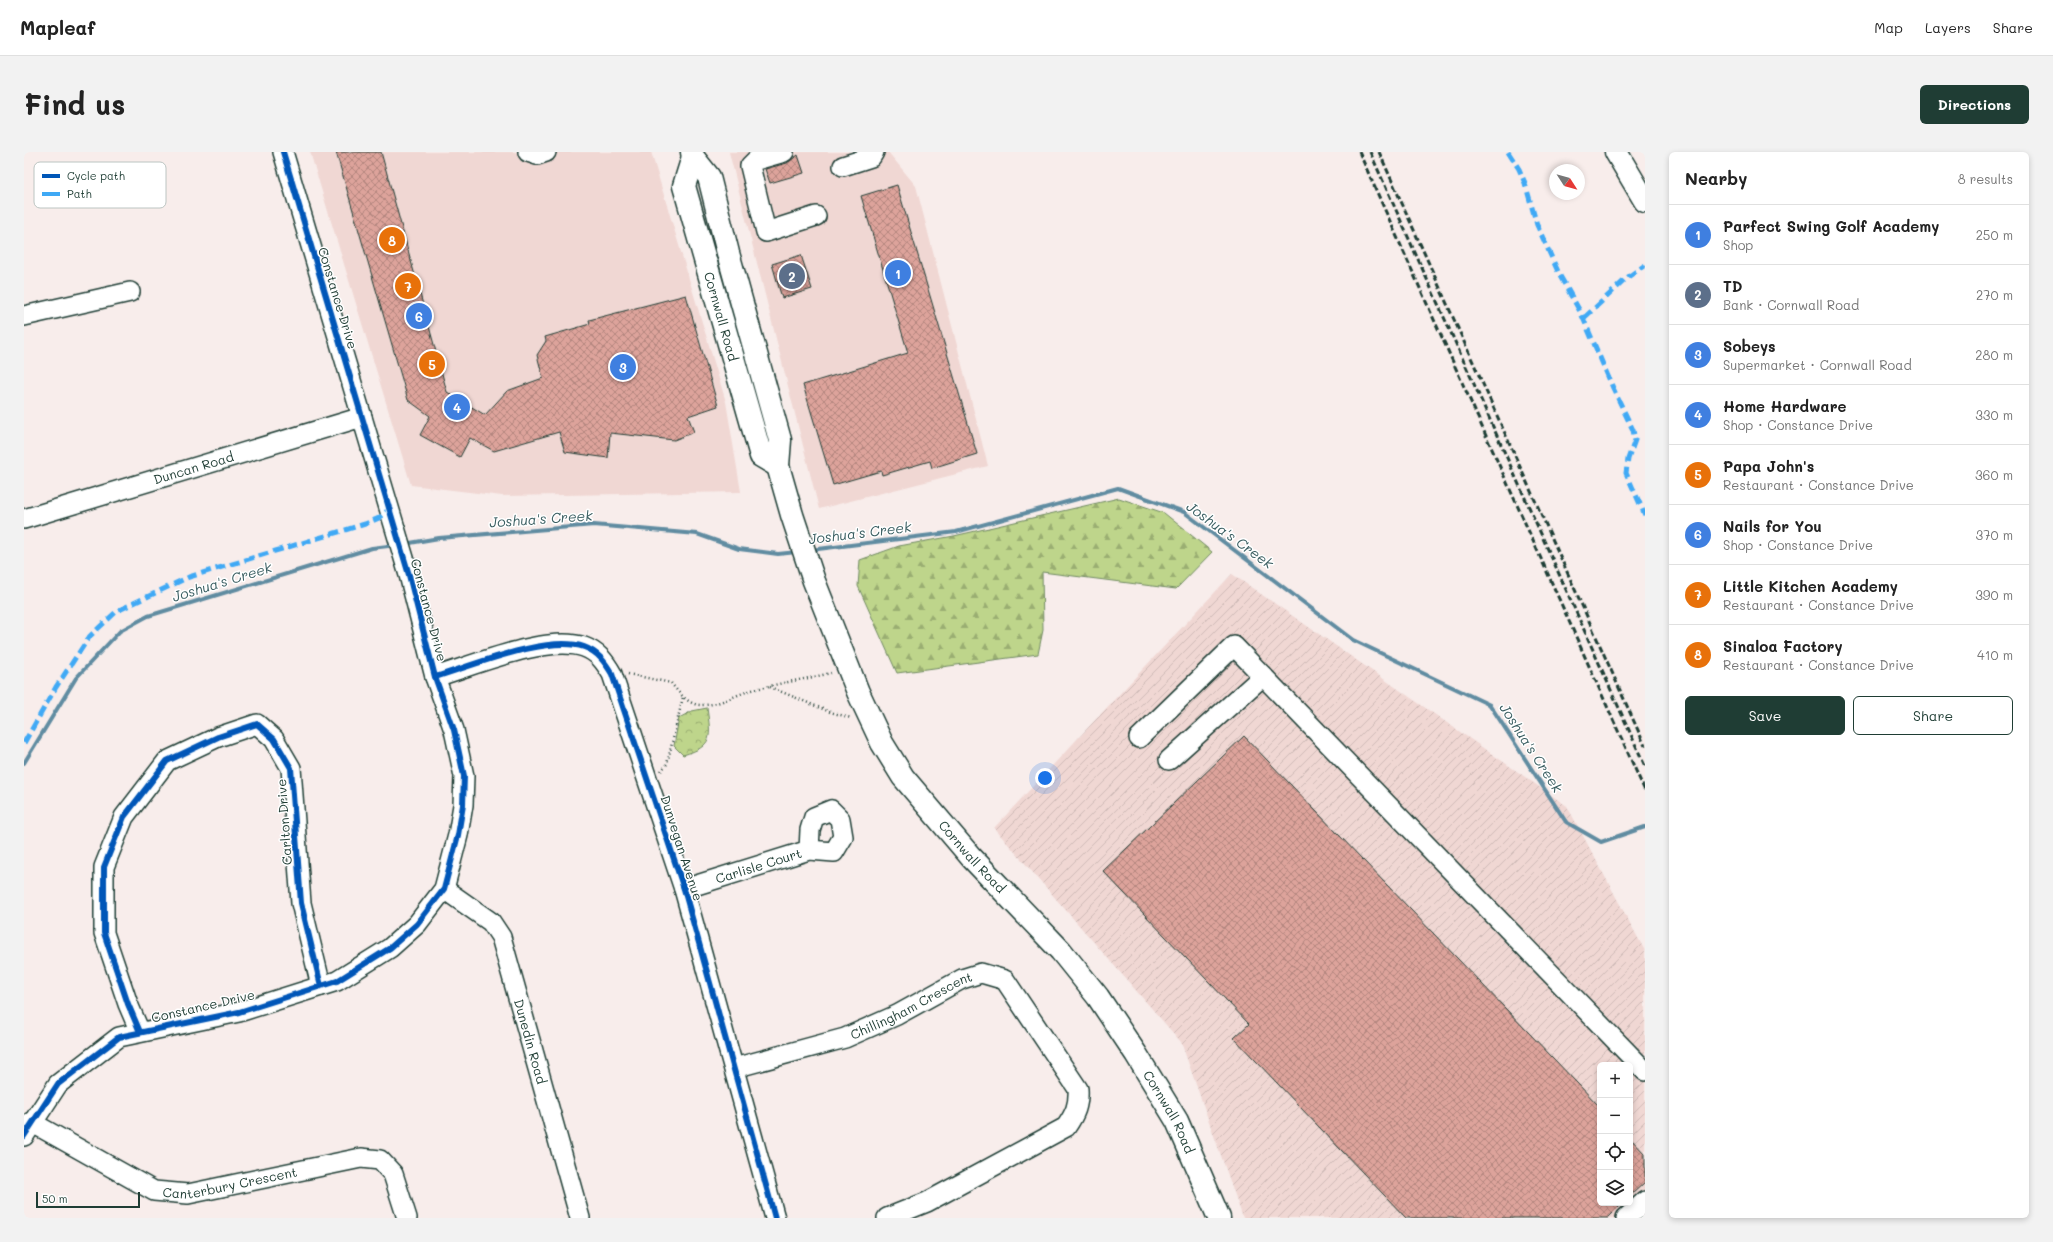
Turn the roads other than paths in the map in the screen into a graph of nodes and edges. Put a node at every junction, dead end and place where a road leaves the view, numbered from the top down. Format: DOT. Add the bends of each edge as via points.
graph roads {
  1 [pos="283,152"];
  2 [pos="528,152"];
  3 [pos="546,152"];
  4 [pos="784,152"];
  5 [pos="874,152"];
  6 [pos="1616,152"];
  7 [pos="693,154"];
  8 [pos="843,166"];
  9 [pos="1645,201"];
  10 [pos="816,216"];
  11 [pos="130,292"];
  12 [pos="24,316"];
  13 [pos="362,417"];
  14 [pos="24,519"];
  15 [pos="1263,676"];
  16 [pos="435,677"];
  17 [pos="1139,738"];
  18 [pos="1169,760"];
  19 [pos="809,850"];
  20 [pos="444,889"];
  21 [pos="684,889"];
  22 [pos="321,986"];
  23 [pos="140,1032"];
  24 [pos="734,1068"];
  25 [pos="1645,1071"];
  26 [pos="28,1129"];
  27 [pos="1645,1201"];
  28 [pos="407,1218"];
  29 [pos="580,1218"];
  30 [pos="775,1218"];
  31 [pos="887,1218"];
  32 [pos="1219,1218"];
  33 [pos="1626,1218"];
  1 -- 13 [label="street, Constance Drive"];
  2 -- 3 [label="street" via="538,155"];
  4 -- 10 [label="street" via="756,160 750,166 766,232"];
  5 -- 8 [label="street" via="871,157"];
  6 -- 9 [label="main road"];
  7 -- 32 [label="main road, Cornwall Road" via="709,177 780,440 778,466 792,515 814,581 873,725 903,777 971,857 1061,951 1098,997 1177,1121"];
  11 -- 12 [label="street"];
  13 -- 14 [label="street, Duncan Road"];
  13 -- 16 [label="street, Constance Drive" via="409,575"];
  15 -- 17 [label="street" via="1234,646"];
  15 -- 18 [label="street"];
  15 -- 25 [label="street"];
  16 -- 20 [label="street, Constance Drive" via="454,730 464,776 458,835"];
  16 -- 21 [label="street, Dunvegan Avenue" via="528,648 550,645 583,647 606,662"];
  19 -- 21 [label="street, Carlisle Court"];
  20 -- 22 [label="street, Constance Drive" via="417,924 390,948 337,981"];
  20 -- 29 [label="street, Dunedin Road" via="491,922 501,937"];
  21 -- 24 [label="street, Dunvegan Avenue"];
  22 -- 23 [label="street, Constance Drive" via="239,1012"];
  22 -- 23 [label="street, Carlton Drive" via="301,903 291,768 274,739 257,724 218,737 167,761 124,817 104,867 104,933"];
  23 -- 26 [label="street, Constance Drive" via="120,1037 58,1084"];
  24 -- 30 [label="street, Dunvegan Avenue"];
  24 -- 31 [label="street, Chillingham Crescent" via="845,1038 897,1015 962,979 981,973 1004,980 1078,1089 1077,1108 1066,1127 927,1202"];
  26 -- 28 [label="street, Canterbury Crescent" via="154,1191 188,1194 361,1158 380,1160 393,1174"];
  27 -- 33 [label="street"];
}
